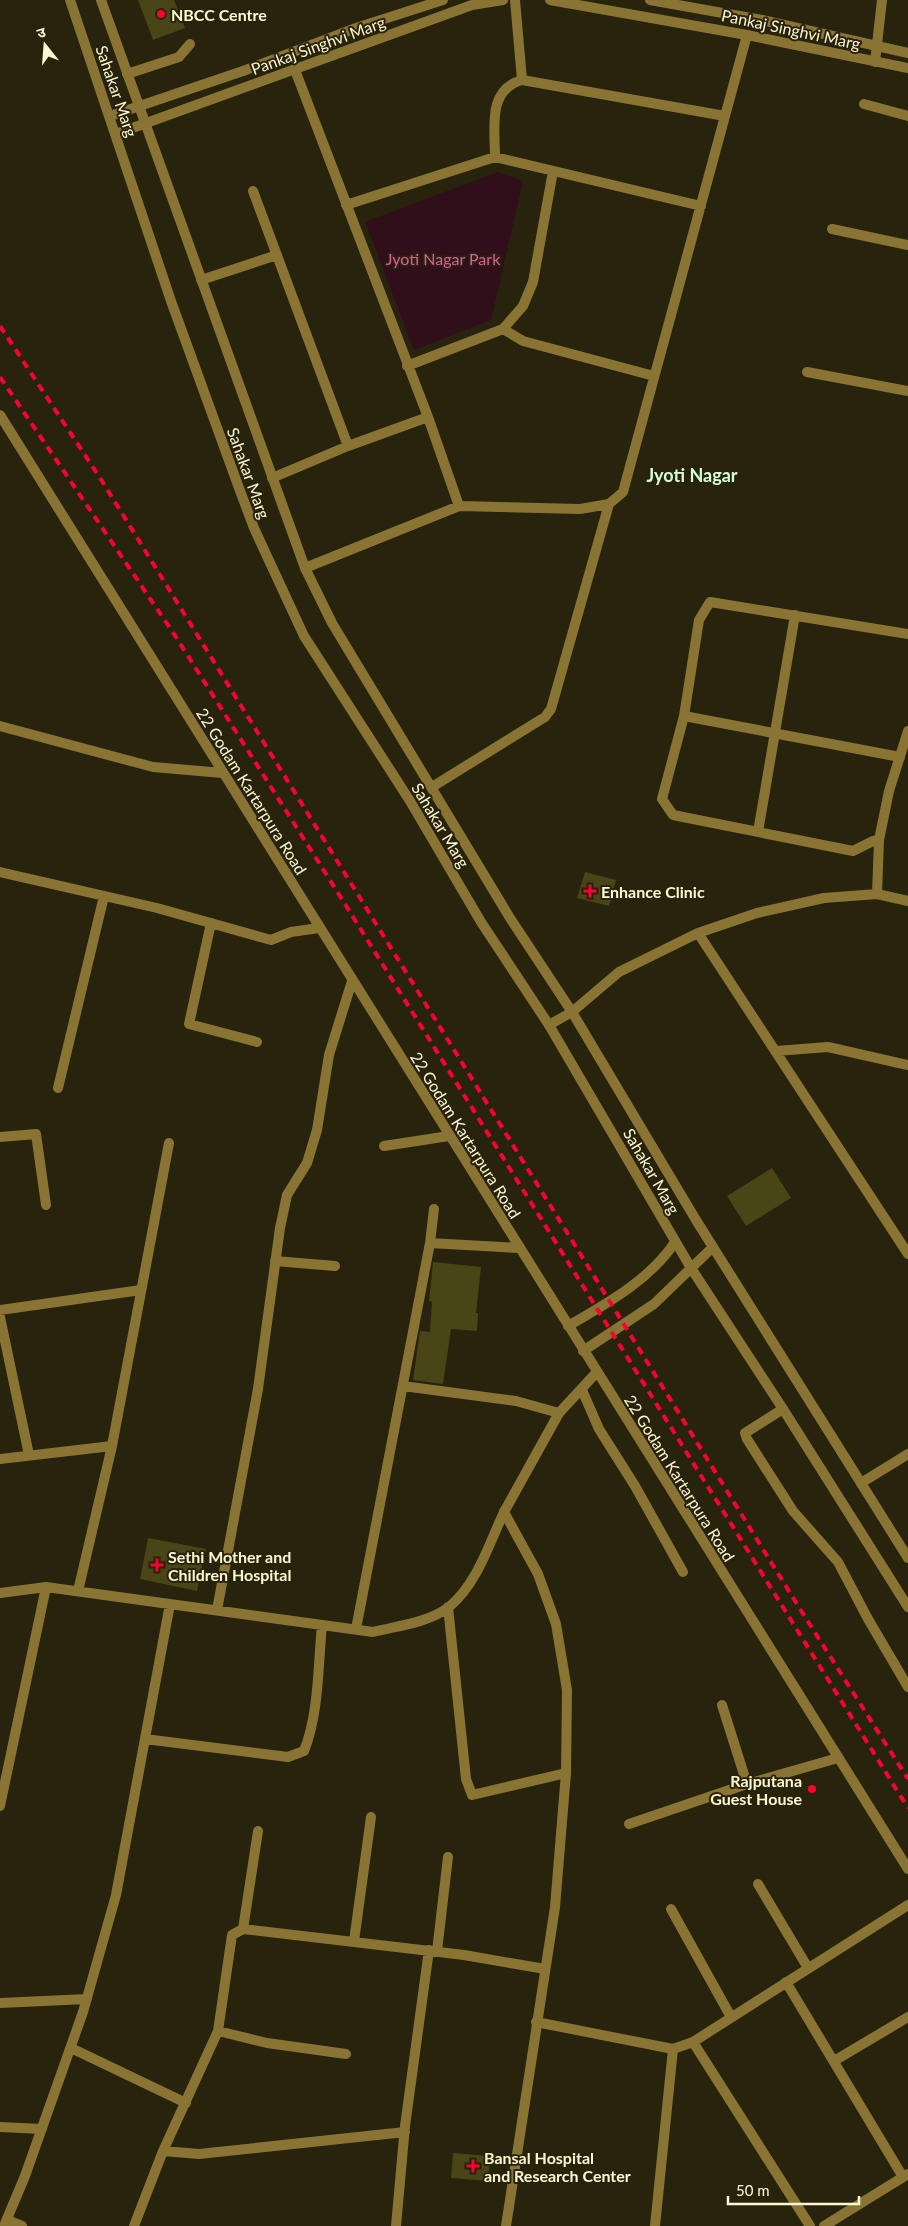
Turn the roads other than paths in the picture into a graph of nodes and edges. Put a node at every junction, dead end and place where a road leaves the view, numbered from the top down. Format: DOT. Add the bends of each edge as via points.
graph roads {
  1 [pos="70,0"];
  2 [pos="101,0"];
  3 [pos="443,0"];
  4 [pos="503,0"];
  5 [pos="515,0"];
  6 [pos="550,0"];
  7 [pos="650,0"];
  8 [pos="882,0"];
  9 [pos="687,3"];
  10 [pos="747,35"];
  11 [pos="190,44"];
  12 [pos="877,47"];
  13 [pos="908,53"];
  14 [pos="285,55"];
  15 [pos="875,62"];
  16 [pos="908,68"];
  17 [pos="295,70"];
  18 [pos="127,74"];
  19 [pos="522,80"];
  20 [pos="864,104"];
  21 [pos="138,107"];
  22 [pos="110,116"];
  23 [pos="725,116"];
  24 [pos="908,116"];
  25 [pos="144,124"];
  26 [pos="116,134"];
  27 [pos="495,157"];
  28 [pos="553,171"];
  29 [pos="254,191"];
  30 [pos="346,204"];
  31 [pos="701,206"];
  32 [pos="832,229"];
  33 [pos="908,245"];
  34 [pos="277,255"];
  35 [pos="201,280"];
  36 [pos="503,329"];
  37 [pos="407,366"];
  38 [pos="807,372"];
  39 [pos="654,376"];
  40 [pos="908,391"];
  41 [pos="0,415"];
  42 [pos="428,417"];
  43 [pos="4,430"];
  44 [pos="348,446"];
  45 [pos="272,478"];
  46 [pos="609,504"];
  47 [pos="459,506"];
  48 [pos="305,568"];
  49 [pos="795,616"];
  50 [pos="908,634"];
  51 [pos="684,716"];
  52 [pos="0,726"];
  53 [pos="908,731"];
  54 [pos="774,734"];
  55 [pos="900,757"];
  56 [pos="223,773"];
  57 [pos="432,787"];
  58 [pos="758,832"];
  59 [pos="879,840"];
  60 [pos="0,872"];
  61 [pos="877,894"];
  62 [pos="104,896"];
  63 [pos="908,901"];
  64 [pos="211,923"];
  65 [pos="319,928"];
  66 [pos="698,933"];
  67 [pos="352,981"];
  68 [pos="572,1012"];
  69 [pos="549,1025"];
  70 [pos="257,1042"];
  71 [pos="776,1051"];
  72 [pos="908,1065"];
  73 [pos="58,1088"];
  74 [pos="449,1136"];
  75 [pos="0,1137"];
  76 [pos="168,1143"];
  77 [pos="384,1146"];
  78 [pos="46,1205"];
  79 [pos="434,1209"];
  80 [pos="430,1242"];
  81 [pos="676,1242"];
  82 [pos="713,1247"];
  83 [pos="519,1248"];
  84 [pos="908,1254"];
  85 [pos="275,1261"];
  86 [pos="335,1266"];
  87 [pos="691,1268"];
  88 [pos="141,1290"];
  89 [pos="0,1310"];
  90 [pos="0,1319"];
  91 [pos="568,1326"];
  92 [pos="583,1351"];
  93 [pos="596,1373"];
  94 [pos="403,1386"];
  95 [pos="582,1390"];
  96 [pos="783,1409"];
  97 [pos="559,1413"];
  98 [pos="112,1446"];
  99 [pos="908,1454"];
  100 [pos="29,1455"];
  101 [pos="0,1459"];
  102 [pos="861,1483"];
  103 [pos="504,1512"];
  104 [pos="908,1558"];
  105 [pos="683,1572"];
  106 [pos="46,1587"];
  107 [pos="78,1591"];
  108 [pos="0,1593"];
  109 [pos="170,1604"];
  110 [pos="448,1607"];
  111 [pos="908,1607"];
  112 [pos="218,1610"];
  113 [pos="322,1625"];
  114 [pos="356,1629"];
  115 [pos="908,1687"];
  116 [pos="722,1705"];
  117 [pos="145,1739"];
  118 [pos="838,1758"];
  119 [pos="566,1773"];
  120 [pos="747,1784"];
  121 [pos="0,1806"];
  122 [pos="372,1817"];
  123 [pos="629,1824"];
  124 [pos="258,1831"];
  125 [pos="448,1857"];
  126 [pos="908,1869"];
  127 [pos="758,1884"];
  128 [pos="908,1905"];
  129 [pos="670,1909"];
  130 [pos="243,1928"];
  131 [pos="354,1942"];
  132 [pos="433,1951"];
  133 [pos="808,1968"];
  134 [pos="545,1969"];
  135 [pos="786,1982"];
  136 [pos="87,1999"];
  137 [pos="0,2003"];
  138 [pos="908,2017"];
  139 [pos="731,2018"];
  140 [pos="536,2022"];
  141 [pos="218,2031"];
  142 [pos="693,2042"];
  143 [pos="70,2048"];
  144 [pos="673,2049"];
  145 [pos="346,2054"];
  146 [pos="834,2061"];
  147 [pos="186,2103"];
  148 [pos="0,2127"];
  149 [pos="42,2129"];
  150 [pos="405,2132"];
  151 [pos="163,2151"];
  152 [pos="905,2175"];
  153 [pos="5,2223"];
  154 [pos="22,2226"];
  155 [pos="134,2226"];
  156 [pos="396,2226"];
  157 [pos="506,2226"];
  158 [pos="655,2226"];
  159 [pos="810,2226"];
  160 [pos="824,2226"];
  1 -- 22 [label="street, Sahakar Marg"];
  2 -- 18 [label="street, Sahakar Marg"];
  3 -- 14 [label="street, Pankaj Singhvi Marg"];
  4 -- 17 [label="street, Pankaj Singhvi Marg" via="472,6"];
  5 -- 19 [label="street"];
  6 -- 10 [label="street, Pankaj Singhvi Marg"];
  7 -- 9 [label="street, Pankaj Singhvi Marg"];
  8 -- 12 [label="street"];
  9 -- 12 [label="street, Pankaj Singhvi Marg"];
  10 -- 15 [label="street, Pankaj Singhvi Marg"];
  10 -- 23 [label="street"];
  11 -- 18 [label="street" via="179,57"];
  12 -- 13 [label="street, Pankaj Singhvi Marg"];
  12 -- 15 [label="street"];
  14 -- 17 [label="street"];
  14 -- 21 [label="street, Pankaj Singhvi Marg"];
  15 -- 16 [label="street, Pankaj Singhvi Marg"];
  17 -- 25 [label="street, Pankaj Singhvi Marg"];
  17 -- 30 [label="street"];
  18 -- 21 [label="street, Sahakar Marg"];
  19 -- 23 [label="street"];
  19 -- 27 [label="street" via="511,83 501,93 495,107"];
  20 -- 24 [label="street"];
  21 -- 22 [label="street, Pankaj Singhvi Marg"];
  21 -- 25 [label="street, Sahakar Marg"];
  22 -- 26 [label="street, Sahakar Marg"];
  23 -- 31 [label="street"];
  25 -- 26 [label="street, Pankaj Singhvi Marg"];
  25 -- 35 [label="street, Sahakar Marg"];
  26 -- 69 [label="street, Sahakar Marg" via="170,301 254,528 304,636 410,801 481,922"];
  27 -- 28 [label="street"];
  27 -- 30 [label="street"];
  28 -- 31 [label="street"];
  28 -- 36 [label="street" via="533,282 523,306"];
  29 -- 34 [label="street"];
  30 -- 37 [label="street"];
  31 -- 39 [label="street"];
  32 -- 33 [label="street"];
  34 -- 35 [label="street"];
  34 -- 44 [label="street"];
  35 -- 45 [label="street, Sahakar Marg"];
  36 -- 37 [label="street"];
  36 -- 39 [label="street" via="523,341"];
  37 -- 42 [label="street"];
  38 -- 40 [label="street"];
  39 -- 46 [label="street" via="623,492"];
  41 -- 43 [label="street, 22 Godam Kartarpura Road"];
  42 -- 44 [label="street"];
  42 -- 47 [label="street"];
  43 -- 56 [label="street, 22 Godam Kartarpura Road"];
  44 -- 45 [label="street"];
  45 -- 48 [label="street, Sahakar Marg"];
  46 -- 47 [label="street" via="580,509"];
  46 -- 57 [label="street" via="552,709 545,717"];
  47 -- 48 [label="street"];
  48 -- 57 [label="street, Sahakar Marg" via="332,623"];
  49 -- 50 [label="street"];
  49 -- 51 [label="street" via="710,602 700,620"];
  49 -- 54 [label="street"];
  51 -- 54 [label="street"];
  51 -- 58 [label="street" via="662,799 673,815"];
  52 -- 56 [label="street" via="153,767"];
  53 -- 55 [label="street"];
  54 -- 55 [label="street"];
  54 -- 58 [label="street"];
  55 -- 59 [label="street"];
  56 -- 65 [label="street, 22 Godam Kartarpura Road"];
  57 -- 68 [label="street, Sahakar Marg" via="510,918"];
  58 -- 59 [label="street" via="853,851"];
  59 -- 61 [label="street"];
  60 -- 62 [label="street"];
  61 -- 63 [label="street"];
  61 -- 66 [label="street" via="824,898 757,913"];
  62 -- 64 [label="street"];
  62 -- 73 [label="street"];
  64 -- 65 [label="street" via="271,940 291,932"];
  64 -- 70 [label="street" via="189,1024"];
  65 -- 67 [label="street, 22 Godam Kartarpura Road"];
  66 -- 68 [label="street" via="619,972"];
  66 -- 71 [label="street"];
  67 -- 74 [label="street, 22 Godam Kartarpura Road"];
  67 -- 85 [label="street" via="329,1055 318,1130 307,1163 287,1195"];
  68 -- 69 [label="street"];
  68 -- 82 [label="street, Sahakar Marg"];
  69 -- 81 [label="street, Sahakar Marg"];
  71 -- 72 [label="street" via="828,1047"];
  71 -- 84 [label="street"];
  74 -- 77 [label="street"];
  74 -- 83 [label="street, 22 Godam Kartarpura Road"];
  75 -- 78 [label="street" via="36,1134"];
  76 -- 88 [label="street"];
  79 -- 80 [label="street"];
  80 -- 83 [label="street"];
  80 -- 94 [label="street"];
  81 -- 87 [label="street, Sahakar Marg"];
  81 -- 91 [label="street" via="664,1260 650,1272"];
  82 -- 87 [label="street"];
  82 -- 102 [label="street, Sahakar Marg"];
  83 -- 91 [label="street, 22 Godam Kartarpura Road"];
  85 -- 86 [label="street"];
  85 -- 112 [label="street" via="258,1388"];
  87 -- 92 [label="street" via="654,1304"];
  87 -- 96 [label="street, Sahakar Marg"];
  88 -- 89 [label="street"];
  88 -- 98 [label="street"];
  90 -- 100 [label="street"];
  91 -- 92 [label="street, 22 Godam Kartarpura Road"];
  92 -- 93 [label="street, 22 Godam Kartarpura Road"];
  93 -- 95 [label="street"];
  93 -- 118 [label="street, 22 Godam Kartarpura Road"];
  94 -- 97 [label="street" via="516,1401"];
  94 -- 114 [label="street"];
  95 -- 97 [label="street"];
  95 -- 105 [label="street" via="599,1429"];
  96 -- 111 [label="street, Sahakar Marg"];
  96 -- 115 [label="street" via="745,1433 747,1439 793,1511 838,1562"];
  97 -- 103 [label="street"];
  98 -- 100 [label="street"];
  98 -- 107 [label="street"];
  99 -- 102 [label="street"];
  100 -- 101 [label="street"];
  102 -- 104 [label="street, Sahakar Marg"];
  103 -- 110 [label="street" via="470,1583"];
  103 -- 119 [label="street" via="538,1574 556,1624 567,1690"];
  106 -- 107 [label="street"];
  106 -- 108 [label="street"];
  106 -- 121 [label="street"];
  107 -- 109 [label="street"];
  109 -- 112 [label="street"];
  109 -- 117 [label="street"];
  110 -- 114 [label="street" via="421,1620 373,1632"];
  110 -- 119 [label="street" via="466,1779 472,1795"];
  112 -- 113 [label="street"];
  113 -- 114 [label="street"];
  113 -- 117 [label="street" via="313,1717 304,1751 288,1757"];
  116 -- 120 [label="street"];
  117 -- 136 [label="street" via="116,1894"];
  118 -- 120 [label="street"];
  118 -- 126 [label="street, 22 Godam Kartarpura Road"];
  119 -- 134 [label="street" via="555,1907"];
  120 -- 123 [label="street"];
  122 -- 131 [label="street"];
  124 -- 130 [label="street"];
  125 -- 132 [label="street"];
  127 -- 133 [label="street"];
  128 -- 133 [label="street"];
  129 -- 139 [label="street"];
  130 -- 131 [label="street"];
  130 -- 141 [label="street" via="232,1935"];
  131 -- 132 [label="street"];
  132 -- 134 [label="street"];
  132 -- 150 [label="street"];
  133 -- 135 [label="street"];
  134 -- 140 [label="street"];
  135 -- 139 [label="street"];
  135 -- 146 [label="street"];
  136 -- 137 [label="street"];
  136 -- 143 [label="street"];
  138 -- 146 [label="street"];
  139 -- 142 [label="street"];
  140 -- 144 [label="street"];
  140 -- 157 [label="street"];
  141 -- 145 [label="street" via="267,2043"];
  141 -- 147 [label="street"];
  142 -- 144 [label="street"];
  142 -- 159 [label="street"];
  143 -- 147 [label="street"];
  143 -- 149 [label="street"];
  144 -- 158 [label="street"];
  146 -- 152 [label="street"];
  147 -- 151 [label="street"];
  148 -- 149 [label="street"];
  149 -- 153 [label="street"];
  150 -- 151 [label="street" via="199,2154"];
  150 -- 156 [label="street"];
  151 -- 155 [label="street"];
  152 -- 160 [label="street"];
  153 -- 154 [label="street"];
}
